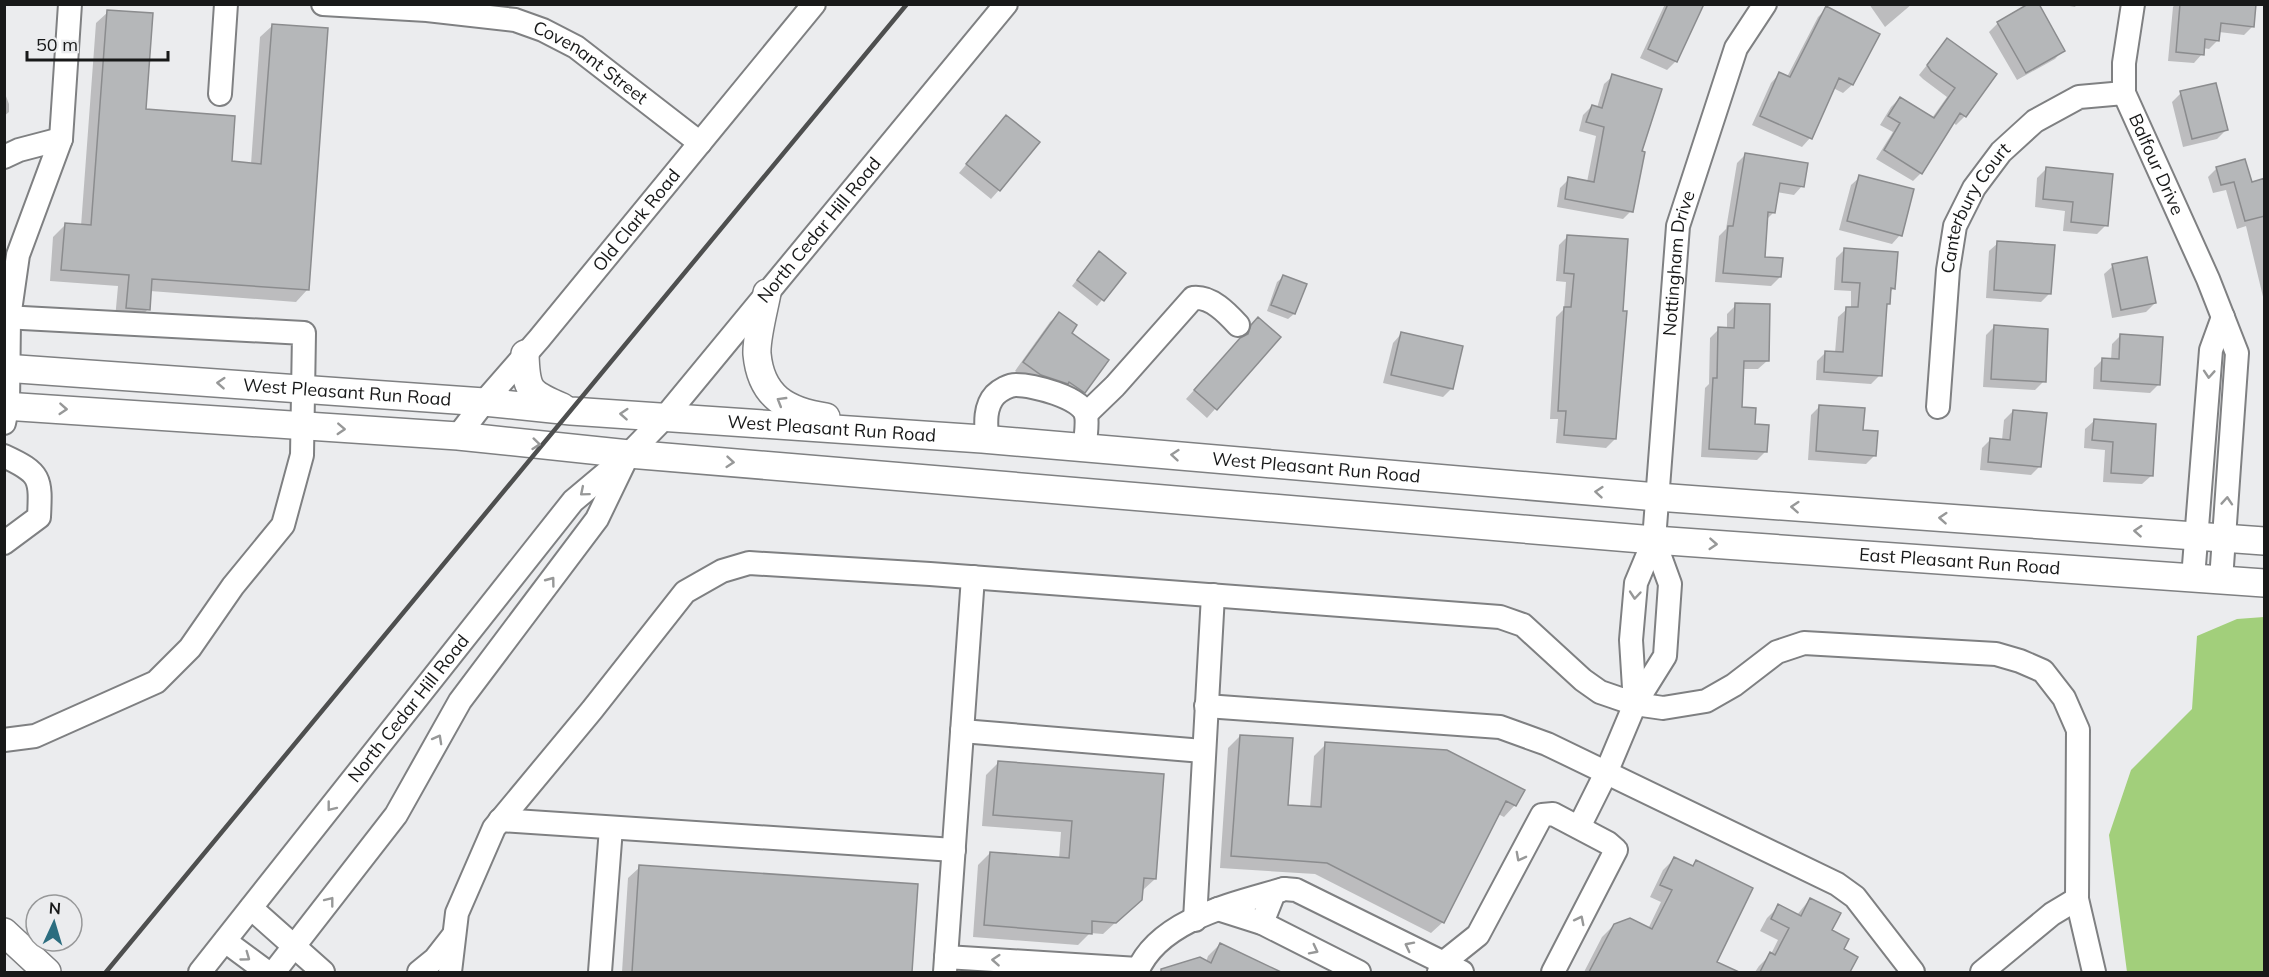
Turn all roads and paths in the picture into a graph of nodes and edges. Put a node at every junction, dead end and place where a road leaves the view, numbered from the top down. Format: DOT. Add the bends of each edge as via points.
graph roads {
  1 [pos="70,4"];
  2 [pos="226,4"];
  3 [pos="323,4"];
  4 [pos="814,4"];
  5 [pos="1006,4"];
  6 [pos="1765,4"];
  7 [pos="2133,4"];
  8 [pos="442,8"];
  9 [pos="2124,93"];
  10 [pos="220,94"];
  11 [pos="61,139"];
  12 [pos="700,143"];
  13 [pos="4,157"];
  14 [pos="9,281"];
  15 [pos="767,293"];
  16 [pos="2223,317"];
  17 [pos="7,318"];
  18 [pos="1238,325"];
  19 [pos="525,354"];
  20 [pos="7,368"];
  21 [pos="302,389"];
  22 [pos="484,402"];
  23 [pos="1938,407"];
  24 [pos="6,411"];
  25 [pos="571,411"];
  26 [pos="1086,414"];
  27 [pos="665,417"];
  28 [pos="302,426"];
  29 [pos="458,436"];
  30 [pos="984,439"];
  31 [pos="1085,447"];
  32 [pos="629,454"];
  33 [pos="4,456"];
  34 [pos="1658,497"];
  35 [pos="2196,535"];
  36 [pos="2224,538"];
  37 [pos="1654,540"];
  38 [pos="2265,541"];
  39 [pos="4,543"];
  40 [pos="973,577"];
  41 [pos="2193,578"];
  42 [pos="2221,580"];
  43 [pos="2265,584"];
  44 [pos="1213,595"];
  45 [pos="1635,704"];
  46 [pos="1206,706"];
  47 [pos="962,731"];
  48 [pos="4,740"];
  49 [pos="1203,751"];
  50 [pos="1606,773"];
  51 [pos="500,820"];
  52 [pos="1579,827"];
  53 [pos="610,828"];
  54 [pos="954,850"];
  55 [pos="1284,890"];
  56 [pos="2077,899"];
  57 [pos="251,908"];
  58 [pos="1218,909"];
  59 [pos="1195,920"];
  60 [pos="1262,923"];
  61 [pos="4,932"];
  62 [pos="454,935"];
  63 [pos="225,941"];
  64 [pos="294,947"];
  65 [pos="946,965"];
  66 [pos="1448,969"];
  67 [pos="1138,971"];
  68 [pos="47,972"];
  69 [pos="200,972"];
  70 [pos="267,972"];
  71 [pos="274,972"];
  72 [pos="323,972"];
  73 [pos="419,972"];
  74 [pos="450,972"];
  75 [pos="600,972"];
  76 [pos="1359,972"];
  77 [pos="1553,972"];
  78 [pos="1913,972"];
  79 [pos="1982,972"];
  80 [pos="2094,972"];
  1 -- 11 [label="street"];
  2 -- 10 [label="street"];
  3 -- 8 [label="street, Covenant Street"];
  4 -- 12 [label="street, Old Clark Road"];
  5 -- 15 [label="street, North Cedar Hill Road"];
  6 -- 34 [label="street, Nottingham Drive" via="1736,48 1678,226"];
  7 -- 9 [label="street, Balfour Drive" via="2124,63"];
  8 -- 12 [label="street, Covenant Street" via="515,20 576,46"];
  9 -- 16 [label="street, Balfour Drive"];
  9 -- 23 [label="street, Canterbury Court" via="2079,97 2035,121 2001,152 1974,188 1955,226"];
  11 -- 13 [label="street"];
  11 -- 14 [label="street"];
  12 -- 19 [label="street, Old Clark Road"];
  14 -- 17 [label="street"];
  15 -- 27 [label="street, North Cedar Hill Road"];
  30 -- 15 [label="main road, one-way" via="808,414 775,399 763,380 757,353"];
  16 -- 35 [label="street, one-way" via="2211,350"];
  36 -- 16 [label="street, Balfour Drive, one-way" via="2237,353"];
  17 -- 20 [label="street"];
  17 -- 21 [label="street" via="304,333"];
  18 -- 26 [label="street" via="1226,311 1201,297 1193,298"];
  19 -- 22 [label="street, Old Clark Road"];
  19 -- 25 [label="main road" via="526,382 537,396"];
  21 -- 20 [label="main road, West Pleasant Run Road, one-way"];
  20 -- 24 [label="street"];
  21 -- 22 [label="main road, West Pleasant Run Road"];
  21 -- 28 [label="street"];
  22 -- 25 [label="main road, West Pleasant Run Road"];
  22 -- 29 [label="street, Old Clark Road"];
  24 -- 28 [label="main road, West Pleasant Run Road, one-way"];
  27 -- 25 [label="main road, West Pleasant Run Road, one-way"];
  26 -- 30 [label="street" via="1077,402 1061,395 1016,385 994,396 986,417"];
  26 -- 31 [label="street"];
  27 -- 30 [label="main road, West Pleasant Run Road"];
  27 -- 32 [label="street, North Cedar Hill Road"];
  28 -- 29 [label="main road, West Pleasant Run Road, one-way"];
  28 -- 48 [label="street" via="302,455 284,525 233,586 190,648 156,682 35,736"];
  29 -- 32 [label="main road, West Pleasant Run Road, one-way"];
  30 -- 31 [label="main road, West Pleasant Run Road"];
  34 -- 31 [label="main road, West Pleasant Run Road, one-way"];
  32 -- 37 [label="main road, West Pleasant Run Road, one-way"];
  32 -- 57 [label="street, North Cedar Hill Road, one-way" via="573,501"];
  64 -- 32 [label="street, North Cedar Hill Road, one-way" via="396,815 460,701 597,519"];
  33 -- 39 [label="street" via="25,465 38,477 40,493 39,517"];
  35 -- 34 [label="main road, one-way"];
  34 -- 37 [label="street, Nottingham Drive"];
  35 -- 36 [label="main road"];
  35 -- 41 [label="street"];
  36 -- 38 [label="main road"];
  36 -- 42 [label="street, Balfour Drive"];
  37 -- 41 [label="main road, East Pleasant Run Road, one-way"];
  37 -- 45 [label="street, one-way" via="1636,583 1631,640"];
  37 -- 45 [label="street" via="1670,584 1665,656"];
  40 -- 44 [label="street"];
  40 -- 47 [label="street"];
  40 -- 51 [label="street" via="749,563 722,571 685,592"];
  41 -- 42 [label="main road, East Pleasant Run Road"];
  42 -- 43 [label="main road, East Pleasant Run Road"];
  44 -- 45 [label="street" via="1500,617 1523,625 1600,692"];
  44 -- 46 [label="street"];
  45 -- 50 [label="street"];
  45 -- 56 [label="street" via="1663,708 1706,701 1777,652 1804,643 1996,654 2043,671 2064,698 2078,730"];
  46 -- 49 [label="street"];
  46 -- 50 [label="street" via="1500,727 1547,744"];
  47 -- 49 [label="street"];
  47 -- 54 [label="street"];
  49 -- 59 [label="street"];
  50 -- 52 [label="street"];
  50 -- 78 [label="street" via="1837,884 1856,897"];
  51 -- 53 [label="street"];
  51 -- 62 [label="street" via="457,913"];
  52 -- 66 [label="street, one-way" via="1553,814 1542,815 1478,935"];
  77 -- 52 [label="street, one-way" via="1616,850"];
  53 -- 54 [label="street"];
  53 -- 75 [label="street"];
  54 -- 65 [label="street"];
  55 -- 58 [label="street"];
  55 -- 60 [label="street" via="1274,894"];
  66 -- 55 [label="street, one-way" via="1296,890"];
  56 -- 79 [label="street" via="2052,914"];
  56 -- 80 [label="street"];
  57 -- 63 [label="street, North Cedar Hill Road"];
  57 -- 64 [label="street"];
  58 -- 59 [label="street"];
  58 -- 60 [label="street"];
  59 -- 67 [label="street" via="1171,932 1150,952"];
  60 -- 76 [label="street, one-way"];
  61 -- 68 [label="main road"];
  62 -- 73 [label="street"];
  62 -- 74 [label="street"];
  63 -- 69 [label="street, North Cedar Hill Road"];
  63 -- 70 [label="street, one-way"];
  64 -- 71 [label="street, North Cedar Hill Road"];
  64 -- 72 [label="street"];
  67 -- 65 [label="street, one-way"];
}
